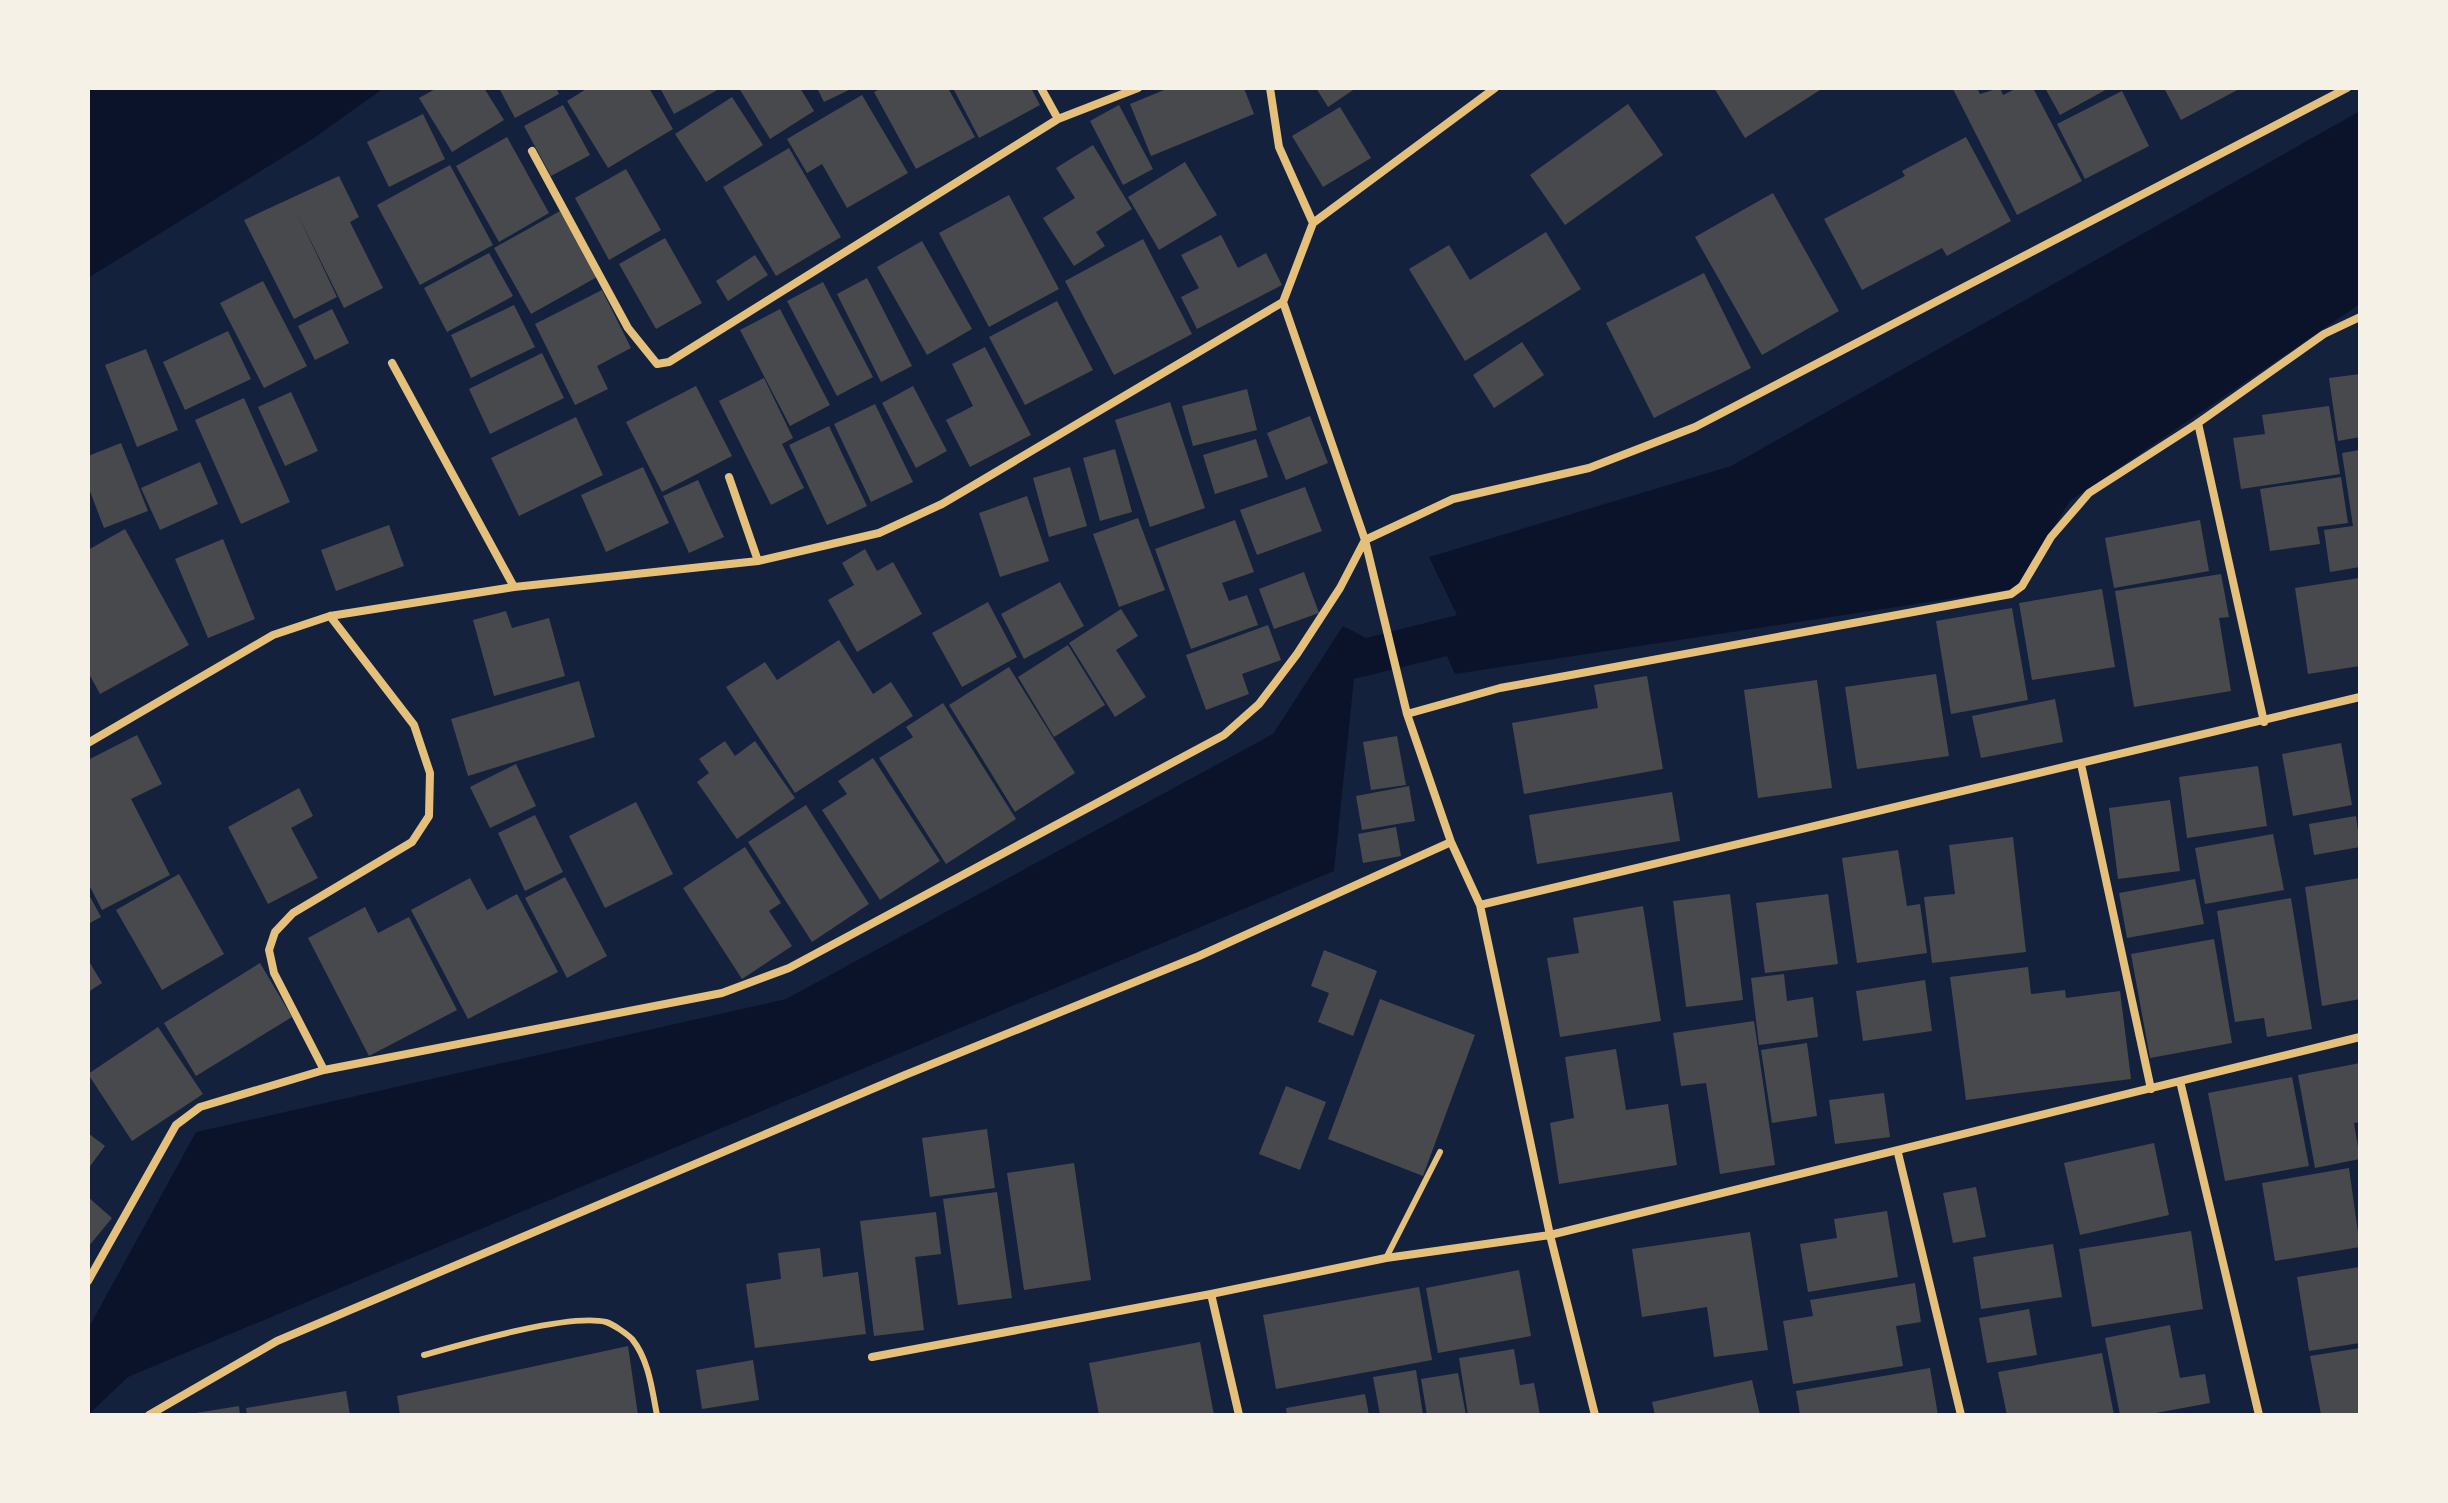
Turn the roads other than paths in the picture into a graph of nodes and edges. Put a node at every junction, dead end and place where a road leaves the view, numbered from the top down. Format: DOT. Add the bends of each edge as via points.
graph roads {
  1 [pos="1041,88"];
  2 [pos="1138,88"];
  3 [pos="1270,88"];
  4 [pos="1495,88"];
  5 [pos="2347,88"];
  6 [pos="1058,119"];
  7 [pos="532,151"];
  8 [pos="1313,223"];
  9 [pos="1283,302"];
  10 [pos="2360,317"];
  11 [pos="392,363"];
  12 [pos="2198,423"];
  13 [pos="729,477"];
  14 [pos="1365,540"];
  15 [pos="758,561"];
  16 [pos="514,587"];
  17 [pos="330,616"];
  18 [pos="2360,697"];
  19 [pos="1407,714"];
  20 [pos="2264,722"];
  21 [pos="88,743"];
  22 [pos="2081,764"];
  23 [pos="1451,842"];
  24 [pos="1480,905"];
  25 [pos="2360,1037"];
  26 [pos="324,1070"];
  27 [pos="2180,1081"];
  28 [pos="2151,1089"];
  29 [pos="1440,1152"];
  30 [pos="1898,1153"];
  31 [pos="1550,1235"];
  32 [pos="1386,1258"];
  33 [pos="88,1281"];
  34 [pos="1211,1294"];
  35 [pos="424,1355"];
  36 [pos="872,1357"];
  37 [pos="149,1415"];
  38 [pos="657,1415"];
  39 [pos="1239,1415"];
  40 [pos="1595,1415"];
  41 [pos="1961,1415"];
  42 [pos="2259,1415"];
  1 -- 6 [label="street"];
  2 -- 6 [label="street"];
  3 -- 8 [label="street" via="1279,147"];
  4 -- 8 [label="street"];
  5 -- 14 [label="street" via="1695,427 1589,468 1453,499"];
  6 -- 7 [label="street" via="669,362 657,364 628,328"];
  8 -- 9 [label="street"];
  9 -- 14 [label="street"];
  9 -- 15 [label="street" via="942,504 879,533"];
  10 -- 12 [label="street" via="2324,334"];
  11 -- 16 [label="street"];
  12 -- 19 [label="street" via="2089,493 2011,594 1515,685"];
  12 -- 20 [label="street"];
  13 -- 15 [label="street"];
  14 -- 19 [label="street"];
  14 -- 26 [label="street" via="1297,654 1259,704 1224,735 789,968 722,993"];
  15 -- 16 [label="street"];
  16 -- 17 [label="street"];
  17 -- 21 [label="street" via="273,635"];
  17 -- 26 [label="street" via="414,725 430,773 429,816 412,842 293,913 275,932 269,950 274,973"];
  18 -- 20 [label="street"];
  19 -- 23 [label="street"];
  20 -- 22 [label="street"];
  22 -- 24 [label="street"];
  22 -- 28 [label="street"];
  23 -- 24 [label="street"];
  23 -- 37 [label="street" via="1199,956 277,1341"];
  24 -- 31 [label="street"];
  25 -- 27 [label="street"];
  26 -- 33 [label="street" via="211,1103 176,1125"];
  27 -- 28 [label="street"];
  27 -- 42 [label="street"];
  28 -- 30 [label="street"];
  29 -- 32 [label="lane"];
  30 -- 31 [label="street"];
  30 -- 41 [label="street"];
  31 -- 32 [label="street"];
  31 -- 40 [label="street"];
  32 -- 34 [label="street"];
  34 -- 36 [label="street"];
  34 -- 39 [label="street"];
  35 -- 38 [label="lane" via="512,1333 607,1322 632,1339 649,1371"];
}
